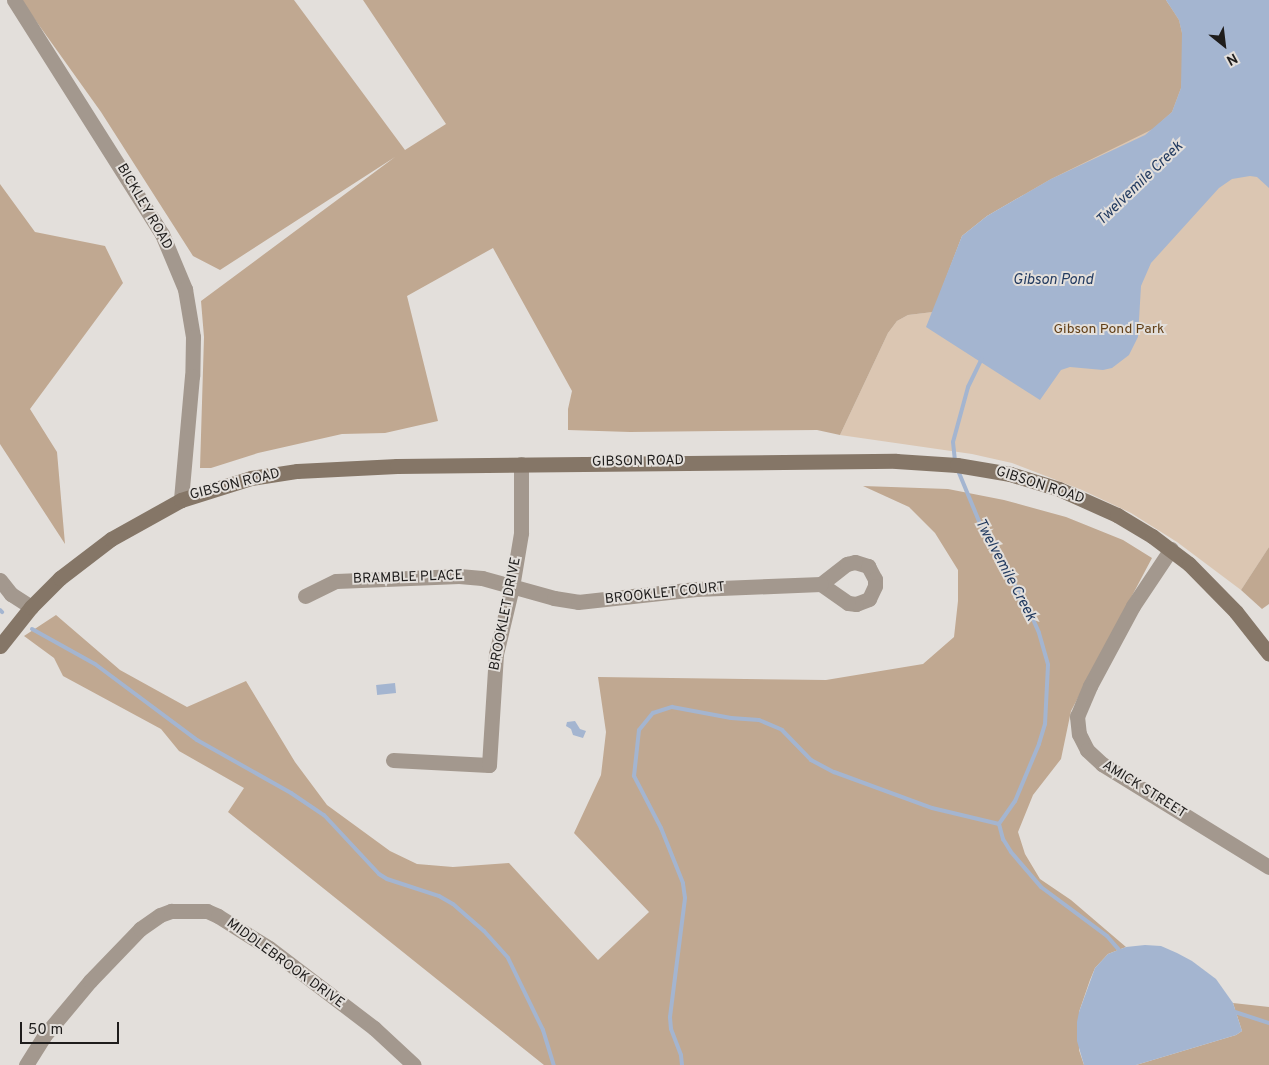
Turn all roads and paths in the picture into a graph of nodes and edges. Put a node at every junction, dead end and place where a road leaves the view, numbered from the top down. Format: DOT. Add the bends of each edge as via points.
graph roads {
  1 [pos="14,0"];
  2 [pos="521,464"];
  3 [pos="181,500"];
  4 [pos="1171,549"];
  5 [pos="0,580"];
  6 [pos="821,584"];
  7 [pos="512,587"];
  8 [pos="305,596"];
  9 [pos="31,607"];
  10 [pos="0,646"];
  11 [pos="1269,654"];
  12 [pos="393,760"];
  13 [pos="1269,867"];
  14 [pos="26,1065"];
  15 [pos="414,1065"];
  1 -- 3 [label="street, BICKLEY ROAD" via="162,234 185,289 193,337"];
  2 -- 3 [label="street, GIBSON ROAD" via="297,471 251,478 198,492"];
  2 -- 4 [label="street, GIBSON ROAD" via="921,462 957,465 1010,474 1059,489 1133,524"];
  2 -- 7 [label="street, BROOKLET DRIVE" via="520,533"];
  3 -- 9 [label="street, GIBSON ROAD" via="105,544 60,578"];
  4 -- 11 [label="street, GIBSON ROAD" via="1216,590"];
  4 -- 13 [label="street, AMICK STREET" via="1133,606 1090,686 1077,716 1079,734 1086,750 1102,764"];
  5 -- 9 [label="street" via="11,594"];
  6 -- 7 [label="street, BROOKLET COURT" via="696,589 578,602"];
  7 -- 8 [label="street, BRAMBLE PLACE" via="482,578 459,576 336,581"];
  7 -- 12 [label="street, BROOKLET DRIVE" via="496,654 489,765"];
  9 -- 10 [label="street, GIBSON ROAD"];
  14 -- 15 [label="street, MIDDLEBROOK DRIVE" via="44,1036 90,981 140,929 160,915 195,910 218,916 269,948 374,1028"];
}
